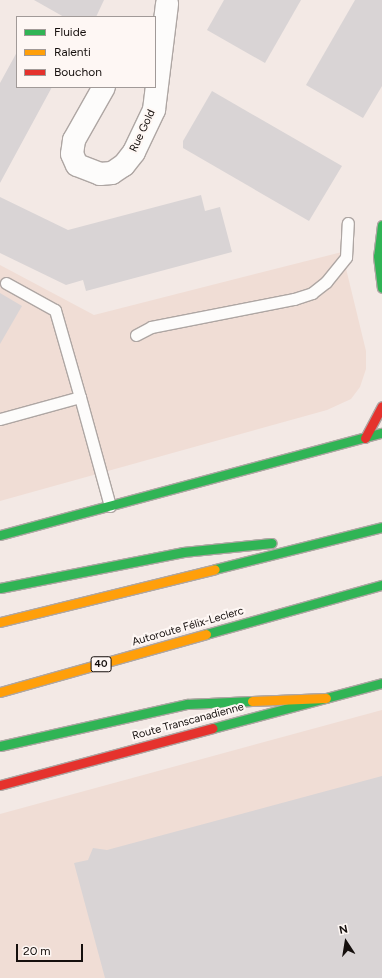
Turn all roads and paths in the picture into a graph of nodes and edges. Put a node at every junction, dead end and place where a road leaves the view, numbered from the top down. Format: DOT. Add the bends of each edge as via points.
graph roads {
  1 [pos="163,7"];
  2 [pos="156,87"];
  3 [pos="103,88"];
  4 [pos="156,88"];
  5 [pos="348,223"];
  6 [pos="382,225"];
  7 [pos="6,284"];
  8 [pos="382,288"];
  9 [pos="136,335"];
  10 [pos="80,397"];
  11 [pos="382,406"];
  12 [pos="0,419"];
  13 [pos="382,433"];
  14 [pos="365,438"];
  15 [pos="110,506"];
  16 [pos="382,527"];
  17 [pos="0,535"];
  18 [pos="351,535"];
  19 [pos="382,586"];
  20 [pos="0,588"];
  21 [pos="0,622"];
  22 [pos="382,683"];
  23 [pos="0,692"];
  24 [pos="326,698"];
  25 [pos="0,746"];
  26 [pos="0,785"];
  1 -- 2 [label="street, Rue Gold"];
  3 -- 4 [label="street, Rue Gold" via="74,140 72,154 77,165 100,174 112,173 124,165 134,152 154,110"];
  5 -- 9 [label="lane" via="346,257 326,282 312,293 294,299 151,327"];
  6 -- 8 [label="main road" via="378,256"];
  7 -- 10 [label="lane" via="55,310"];
  10 -- 12 [label="lane"];
  10 -- 15 [label="lane"];
  11 -- 14 [label="main road"];
  13 -- 14 [label="main road"];
  14 -- 15 [label="main road"];
  15 -- 17 [label="main road"];
  16 -- 18 [label="main road"];
  18 -- 20 [label="main road" via="183,552"];
  18 -- 21 [label="main road"];
  19 -- 23 [label="main road, Autoroute Félix-Leclerc / 40"];
  22 -- 24 [label="main road, Route Transcanadienne"];
  24 -- 25 [label="main road" via="187,704"];
  24 -- 26 [label="main road, Route Transcanadienne"];
}
